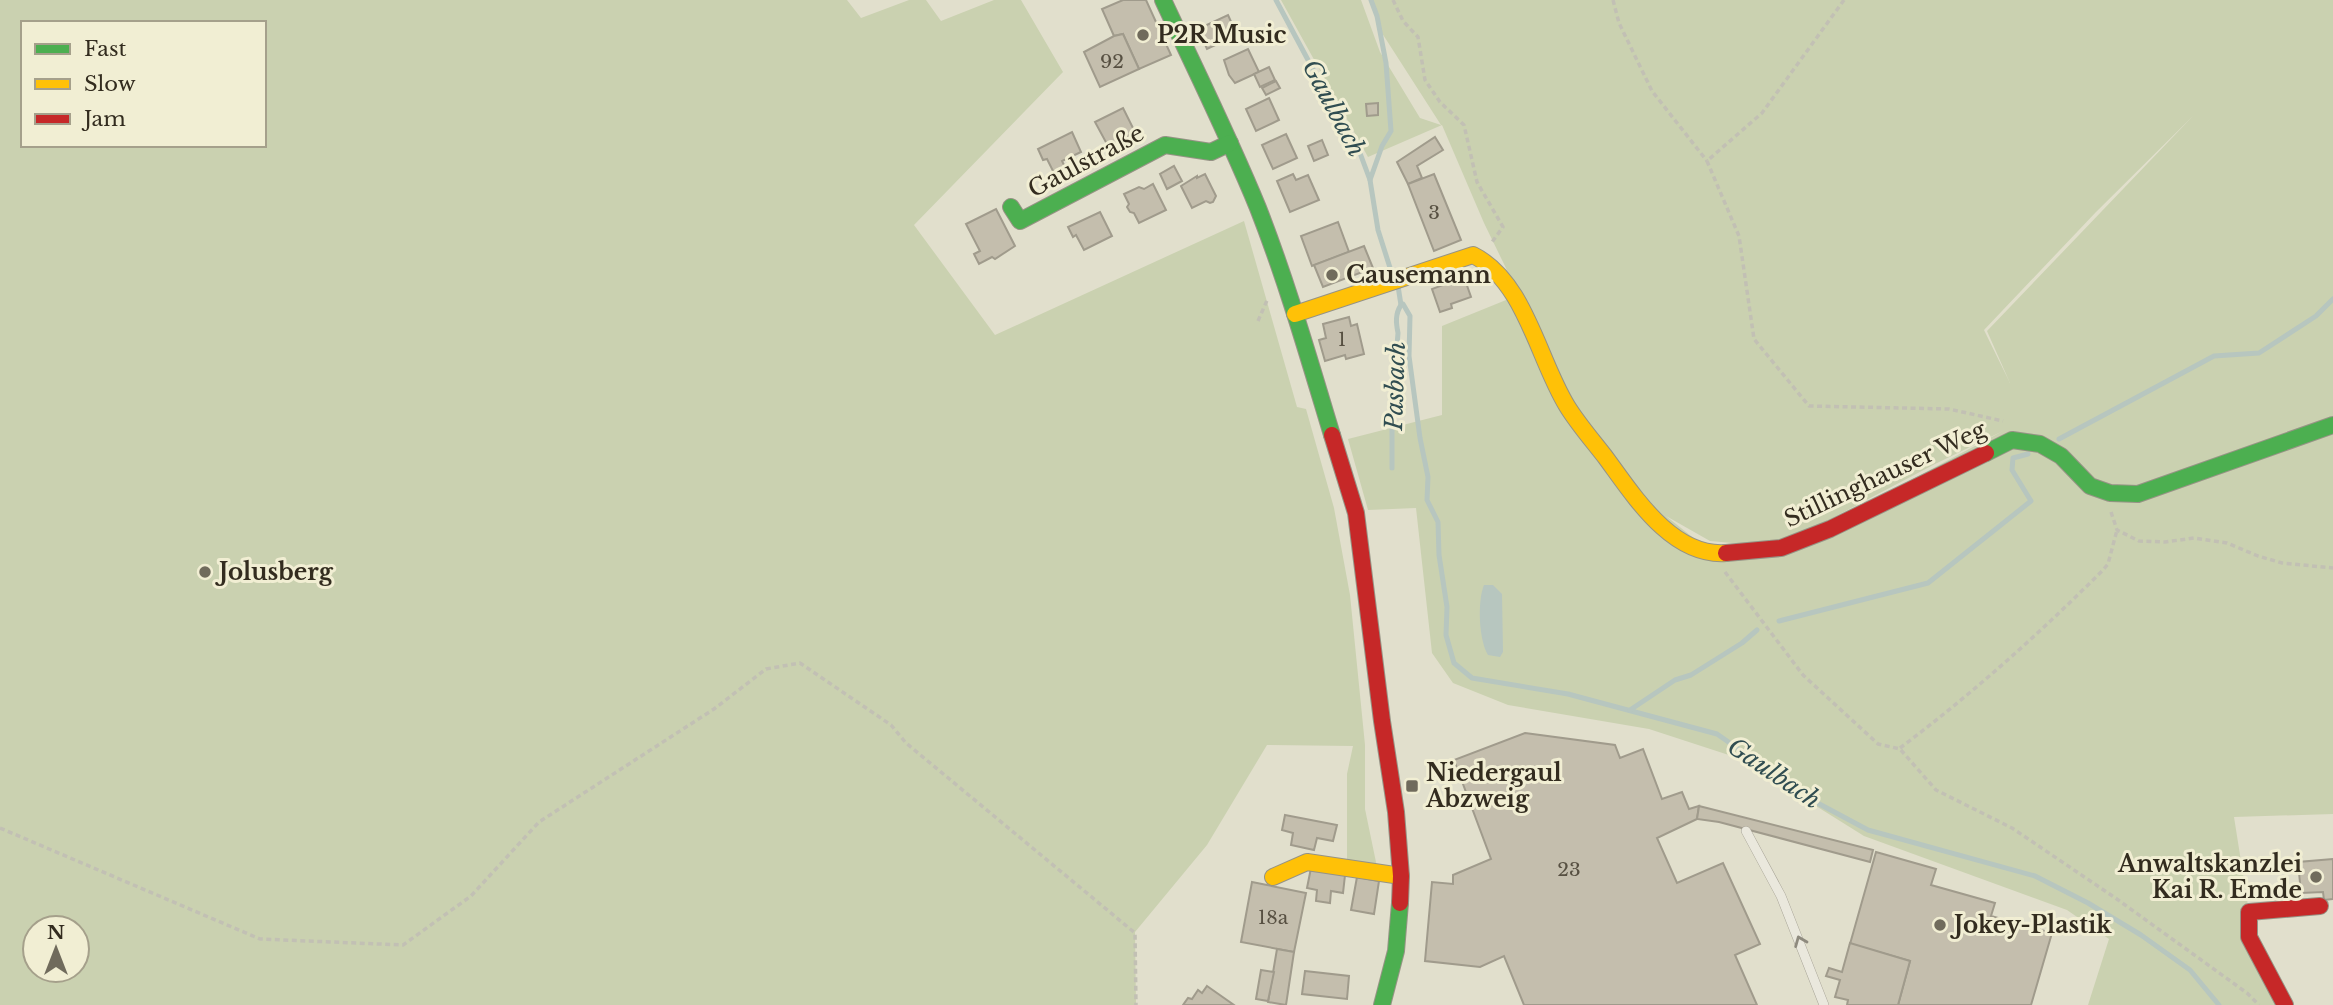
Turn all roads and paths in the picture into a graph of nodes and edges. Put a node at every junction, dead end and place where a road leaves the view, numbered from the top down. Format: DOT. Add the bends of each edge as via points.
graph roads {
  1 [pos="1163,0"];
  2 [pos="1393,0"];
  3 [pos="1612,0"];
  4 [pos="1844,0"];
  5 [pos="1230,143"];
  6 [pos="1707,161"];
  7 [pos="1011,207"];
  8 [pos="1481,258"];
  9 [pos="1295,314"];
  10 [pos="2333,425"];
  11 [pos="2012,440"];
  12 [pos="2113,493"];
  13 [pos="2117,530"];
  14 [pos="1712,554"];
  15 [pos="2333,568"];
  16 [pos="1900,749"];
  17 [pos="0,828"];
  18 [pos="1746,831"];
  19 [pos="1401,876"];
  20 [pos="1273,877"];
  21 [pos="2319,906"];
  22 [pos="1136,1005"];
  23 [pos="1382,1005"];
  24 [pos="1824,1005"];
  25 [pos="2259,1005"];
  26 [pos="2285,1005"];
  1 -- 5 [label="street"];
  2 -- 8 [label="path" via="1418,37 1425,80 1464,125 1476,182 1503,227"];
  3 -- 6 [label="path" via="1652,90"];
  4 -- 6 [label="path" via="1762,113"];
  5 -- 7 [label="street, Gaulstraße" via="1211,152 1165,145 1020,221"];
  5 -- 9 [label="street"];
  6 -- 11 [label="path" via="1739,236 1754,339 1808,406 1949,409 2011,423"];
  8 -- 9 [label="street" via="1473,256"];
  8 -- 14 [label="street, Stillinghauser Weg" via="1512,291 1567,406 1647,514 1685,544"];
  9 -- 19 [label="street" via="1356,513"];
  10 -- 12 [label="street, Stillinghauser Weg" via="2146,493"];
  11 -- 12 [label="street, Stillinghauser Weg" via="2029,440 2058,451 2089,486"];
  11 -- 14 [label="street, Stillinghauser Weg" via="1830,529 1781,548"];
  12 -- 13 [label="path" via="2110,511"];
  13 -- 15 [label="path" via="2139,541 2194,538 2227,543 2282,563"];
  13 -- 16 [label="path" via="2108,564 2078,595"];
  14 -- 16 [label="path" via="1802,675 1878,744"];
  16 -- 25 [label="path" via="1936,790 2012,828"];
  17 -- 22 [label="path" via="260,939 402,945 471,896 539,822 714,709 766,669 800,663 891,725 906,743 1135,933"];
  24 -- 18 [label="lane, one-way" via="1782,896"];
  19 -- 20 [label="street" via="1307,862"];
  19 -- 23 [label="street" via="1401,918"];
  21 -- 26 [label="street" via="2249,912 2249,937"];
}
